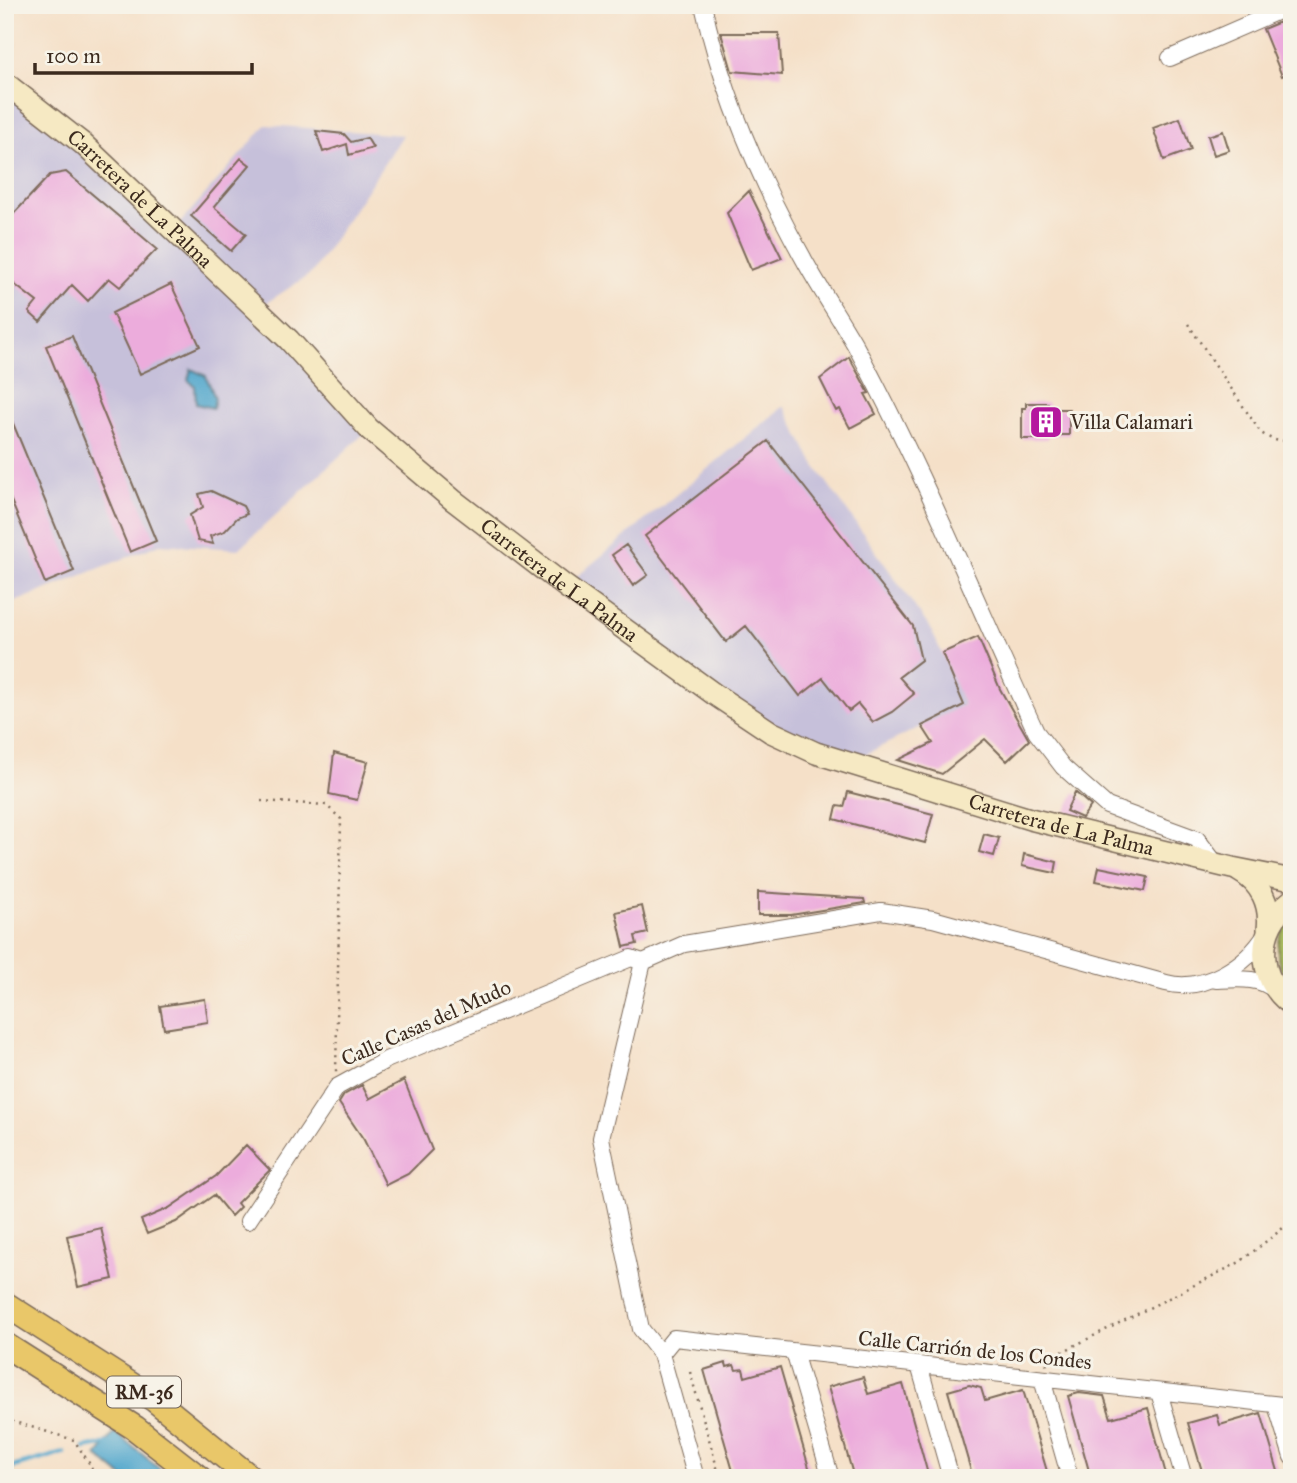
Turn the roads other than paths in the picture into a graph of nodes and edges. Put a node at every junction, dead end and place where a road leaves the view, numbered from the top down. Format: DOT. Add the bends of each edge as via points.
graph roads {
  1 [pos="703,5"];
  2 [pos="1292,5"];
  3 [pos="1170,58"];
  4 [pos="5,83"];
  5 [pos="1225,866"];
  6 [pos="1292,880"];
  7 [pos="1292,900"];
  8 [pos="1267,933"];
  9 [pos="643,962"];
  10 [pos="1206,980"];
  11 [pos="1286,1000"];
  12 [pos="248,1221"];
  13 [pos="5,1304"];
  14 [pos="5,1345"];
  15 [pos="794,1352"];
  16 [pos="661,1354"];
  17 [pos="919,1365"];
  18 [pos="1040,1379"];
  19 [pos="1159,1392"];
  20 [pos="1284,1406"];
  21 [pos="1292,1457"];
  22 [pos="198,1478"];
  23 [pos="251,1478"];
  24 [pos="696,1478"];
  25 [pos="831,1478"];
  26 [pos="951,1478"];
  27 [pos="1070,1478"];
  28 [pos="1184,1478"];
  1 -- 5 [label="street" via="734,107 768,189 854,343 911,458 1036,732 1063,767 1107,806 1197,839"];
  2 -- 3 [label="street"];
  4 -- 5 [label="main road, Carretera de La Palma" via="83,144 289,340 369,429 558,581 771,732 816,754 1030,819"];
  5 -- 6 [label="main road, Carretera de La Palma"];
  5 -- 8 [label="main road, Carretera de La Palma" via="1249,877 1266,900"];
  7 -- 8 [label="main road"];
  8 -- 10 [label="street" via="1244,960"];
  8 -- 11 [label="main road, Carretera de La Palma" via="1265,964 1270,980"];
  9 -- 10 [label="street, Calle Casas del Mudo" via="684,944 881,911 933,919 1176,986"];
  9 -- 12 [label="street, Calle Casas del Mudo" via="631,958 386,1060 337,1087"];
  9 -- 16 [label="street" via="601,1138 641,1329"];
  10 -- 11 [label="street" via="1258,981"];
  13 -- 23 [label="highway, RM-36" via="155,1400"];
  14 -- 22 [label="highway, RM-36" via="135,1428"];
  15 -- 16 [label="street, Calle Carrión de los Condes" via="674,1338"];
  15 -- 17 [label="street, Calle Carrión de los Condes"];
  15 -- 25 [label="street"];
  16 -- 24 [label="street"];
  17 -- 18 [label="street, Calle Carrión de los Condes"];
  17 -- 26 [label="street"];
  18 -- 19 [label="street, Calle Carrión de los Condes"];
  18 -- 27 [label="street"];
  19 -- 20 [label="street, Calle Carrión de los Condes"];
  19 -- 28 [label="street"];
  20 -- 21 [label="street"];
}
